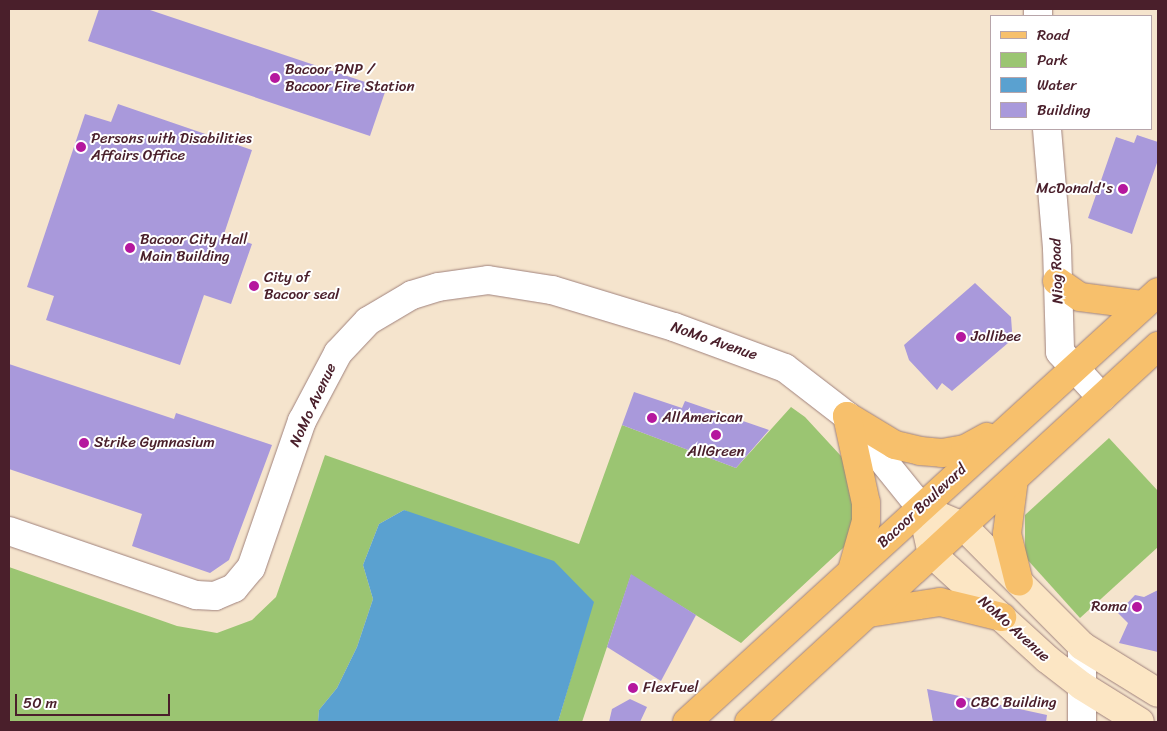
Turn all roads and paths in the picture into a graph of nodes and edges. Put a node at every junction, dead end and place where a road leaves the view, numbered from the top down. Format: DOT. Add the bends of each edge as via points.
graph roads {
  1 [pos="1047,130"];
  2 [pos="1057,281"];
  3 [pos="1150,299"];
  4 [pos="1158,346"];
  5 [pos="1075,368"];
  6 [pos="1102,398"];
  7 [pos="847,416"];
  8 [pos="1006,428"];
  9 [pos="1014,479"];
  10 [pos="922,508"];
  11 [pos="963,526"];
  12 [pos="9,531"];
  13 [pos="932,554"];
  14 [pos="852,570"];
  15 [pos="1019,582"];
  16 [pos="869,613"];
  17 [pos="1002,617"];
  18 [pos="1082,646"];
  19 [pos="1082,686"];
  20 [pos="1158,693"];
  21 [pos="686,722"];
  22 [pos="749,722"];
  23 [pos="1082,722"];
  24 [pos="1140,722"];
  1 -- 2 [label="street, Niog Road" via="1058,248"];
  2 -- 3 [label="main road" via="1080,297"];
  2 -- 5 [label="street, Niog Road" via="1060,352"];
  3 -- 5 [label="main road, Bacoor Boulevard"];
  4 -- 6 [label="main road"];
  5 -- 6 [label="street, Niog Road"];
  5 -- 8 [label="main road, Bacoor Boulevard"];
  6 -- 9 [label="main road"];
  7 -- 8 [label="main road" via="895,445 942,453 965,449"];
  7 -- 10 [label="street, NoMo Avenue"];
  7 -- 12 [label="street, NoMo Avenue" via="785,368 683,330 519,283 463,282 421,293 388,308 368,322 338,353 302,421 251,568 234,588 215,596 196,595"];
  7 -- 14 [label="main road" via="866,502 866,521"];
  8 -- 10 [label="main road, Bacoor Boulevard"];
  9 -- 11 [label="main road"];
  9 -- 15 [label="main road" via="1007,534"];
  10 -- 11 [label="main road, NoMo Avenue"];
  10 -- 13 [label="main road, NoMo Avenue"];
  10 -- 14 [label="main road, Bacoor Boulevard"];
  11 -- 13 [label="main road"];
  11 -- 15 [label="main road, NoMo Avenue"];
  13 -- 16 [label="main road"];
  13 -- 17 [label="main road, NoMo Avenue"];
  14 -- 21 [label="main road, Bacoor Boulevard"];
  15 -- 18 [label="main road, NoMo Avenue"];
  16 -- 17 [label="main road" via="940,602"];
  16 -- 22 [label="main road"];
  17 -- 19 [label="main road, NoMo Avenue"];
  18 -- 19 [label="street"];
  18 -- 20 [label="main road, NoMo Avenue"];
  19 -- 23 [label="street"];
  19 -- 24 [label="main road, NoMo Avenue"];
}
